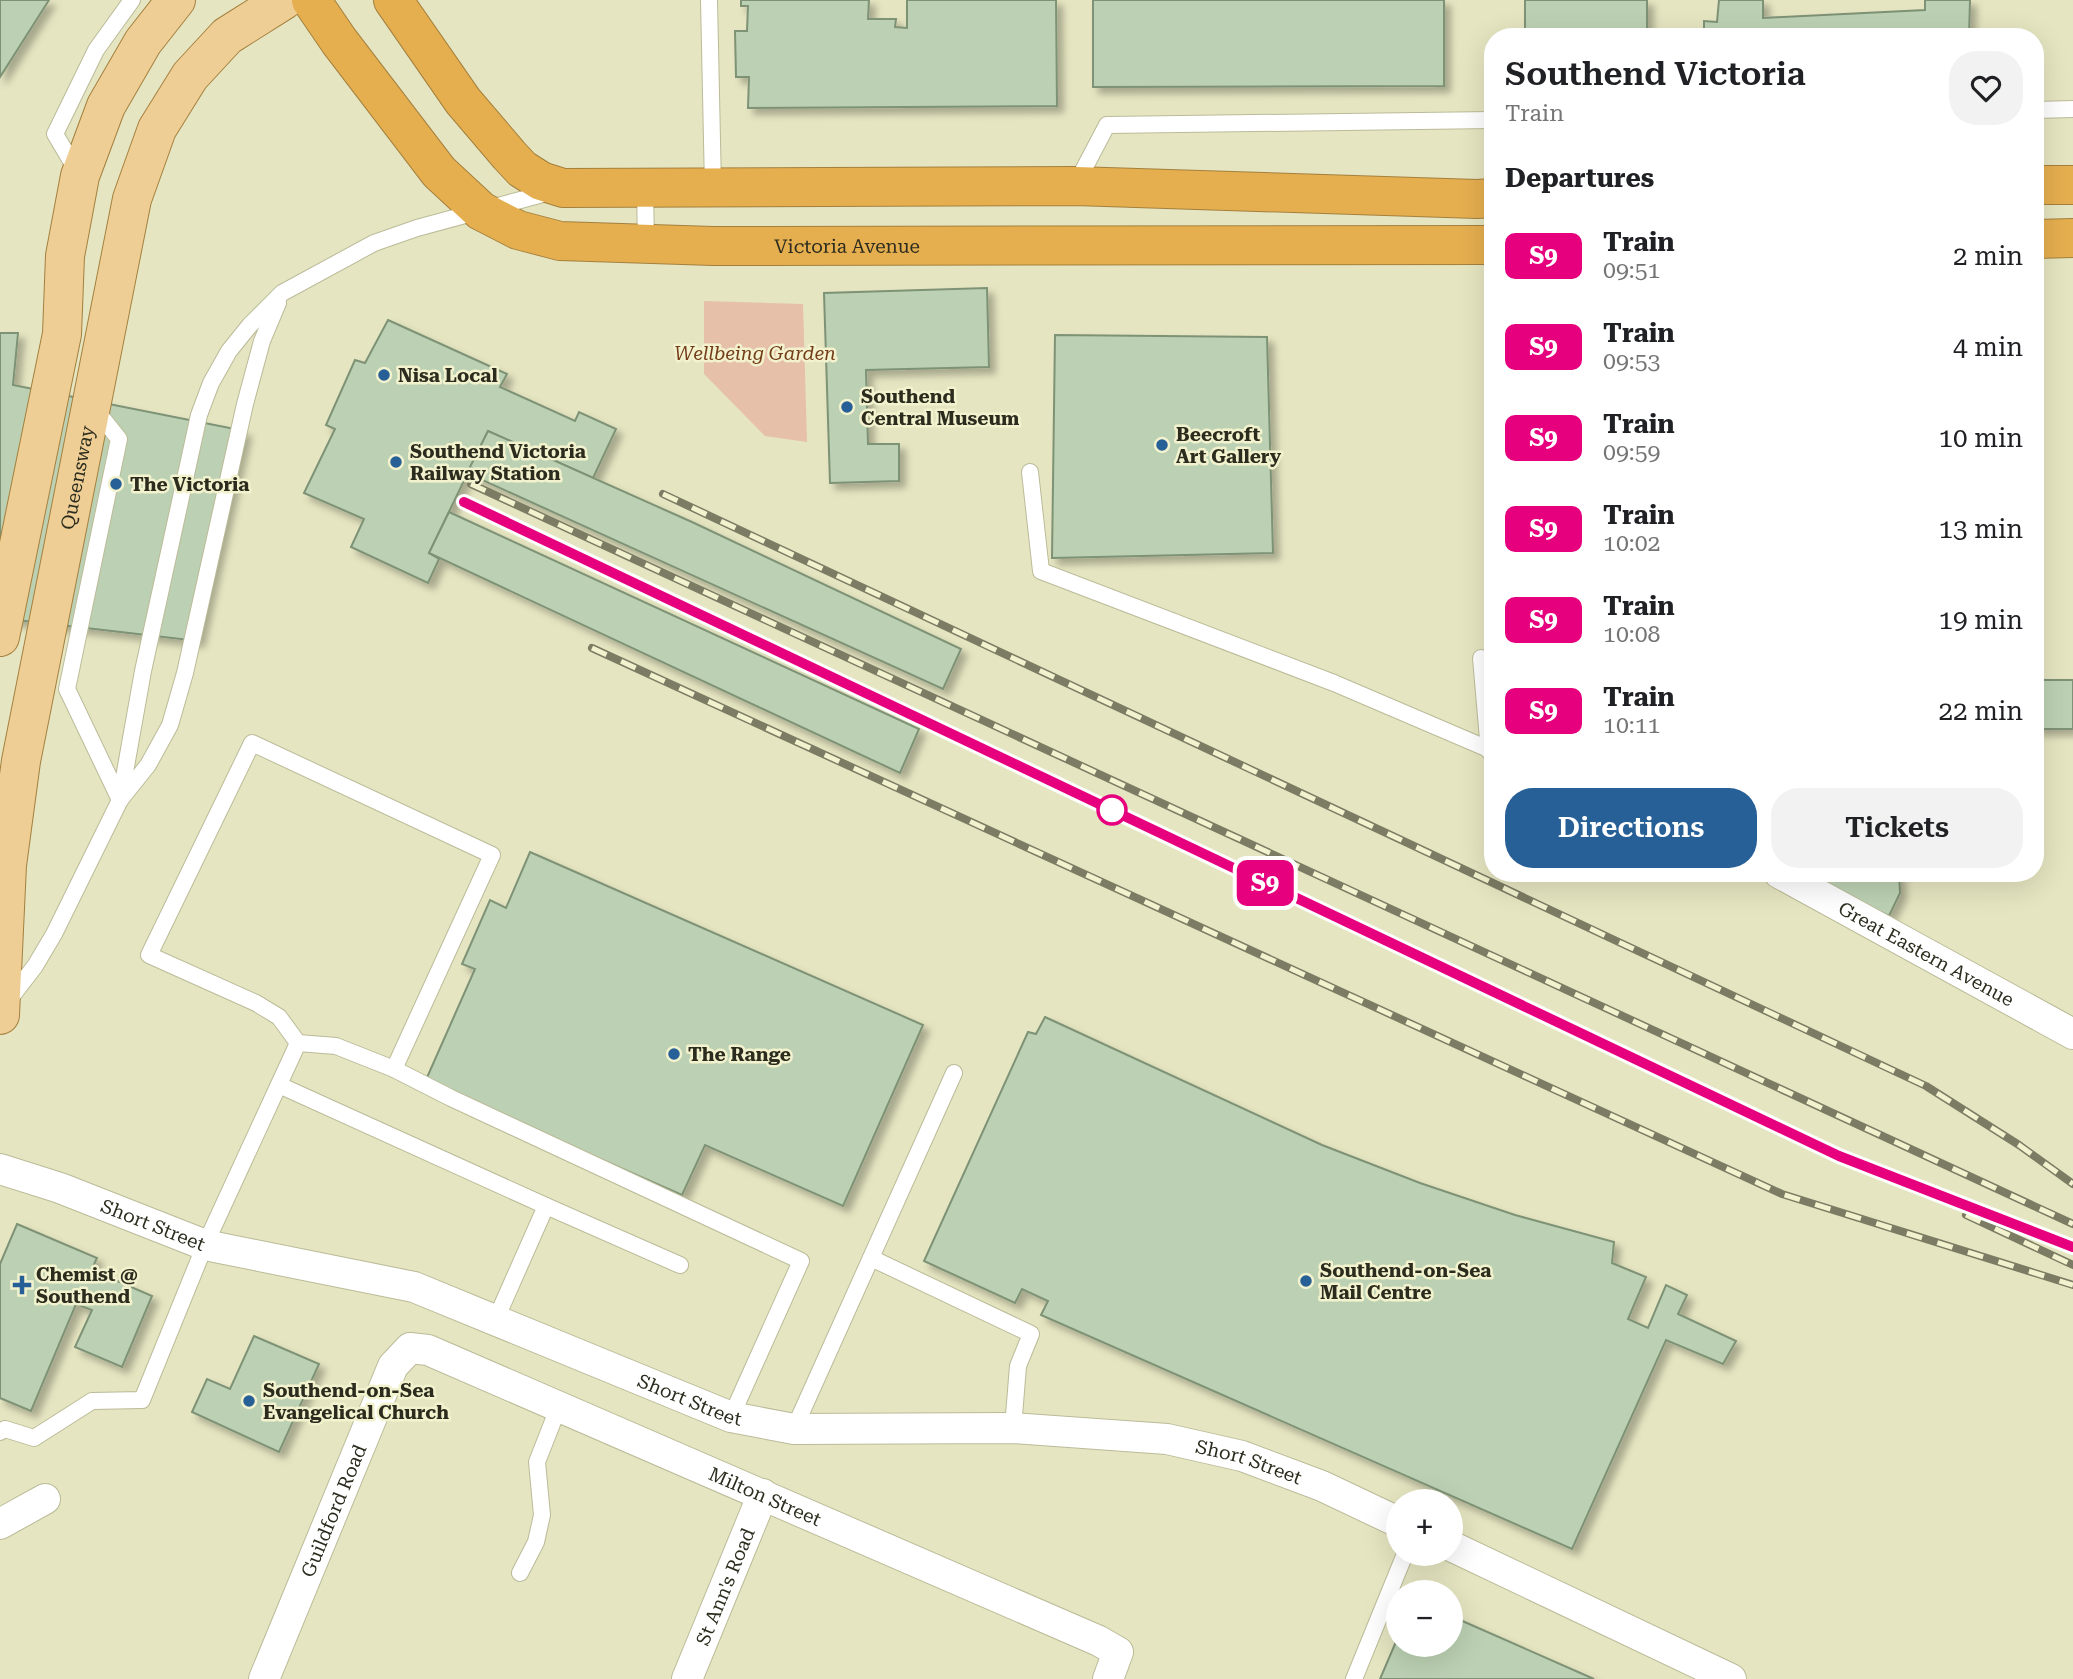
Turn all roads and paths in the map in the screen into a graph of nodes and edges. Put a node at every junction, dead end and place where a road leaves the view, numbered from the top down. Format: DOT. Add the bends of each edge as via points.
graph roads {
  1 [pos="132,0"];
  2 [pos="176,0"];
  3 [pos="284,0"];
  4 [pos="311,0"];
  5 [pos="393,0"];
  6 [pos="709,0"];
  7 [pos="2073,109"];
  8 [pos="2044,110"];
  9 [pos="1484,120"];
  10 [pos="80,176"];
  11 [pos="2044,185"];
  12 [pos="2073,185"];
  13 [pos="1075,186"];
  14 [pos="713,187"];
  15 [pos="563,188"];
  16 [pos="645,188"];
  17 [pos="1484,199"];
  18 [pos="481,212"];
  19 [pos="2073,238"];
  20 [pos="2044,239"];
  21 [pos="1484,244"];
  22 [pos="646,245"];
  23 [pos="282,293"];
  24 [pos="91,405"];
  25 [pos="1030,472"];
  26 [pos="91,573"];
  27 [pos="49,615"];
  28 [pos="0,637"];
  29 [pos="1481,658"];
  30 [pos="1484,686"];
  31 [pos="1484,748"];
  32 [pos="120,800"];
  33 [pos="1795,882"];
  34 [pos="0,1012"];
  35 [pos="2073,1034"];
  36 [pos="298,1044"];
  37 [pos="394,1069"];
  38 [pos="954,1073"];
  39 [pos="279,1085"];
  40 [pos="0,1169"];
  41 [pos="546,1206"];
  42 [pos="205,1245"];
  43 [pos="871,1258"];
  44 [pos="680,1265"];
  45 [pos="496,1319"];
  46 [pos="410,1348"];
  47 [pos="559,1406"];
  48 [pos="731,1416"];
  49 [pos="1013,1428"];
  50 [pos="794,1429"];
  51 [pos="0,1432"];
  52 [pos="763,1494"];
  53 [pos="45,1499"];
  54 [pos="1386,1516"];
  55 [pos="0,1524"];
  56 [pos="1463,1552"];
  57 [pos="1400,1566"];
  58 [pos="520,1573"];
  59 [pos="1113,1666"];
  60 [pos="264,1679"];
  61 [pos="687,1679"];
  62 [pos="1354,1679"];
  63 [pos="1731,1679"];
  1 -- 10 [label="lane" via="96,50 55,134"];
  2 -- 10 [label="main road" via="143,42 106,106"];
  3 -- 24 [label="main road, Queensway" via="227,36 190,76 157,129 132,199"];
  4 -- 18 [label="highway, Victoria Avenue" via="439,172"];
  5 -- 15 [label="highway" via="463,101 509,155 541,181"];
  6 -- 14 [label="lane"];
  7 -- 8 [label="lane"];
  9 -- 13 [label="lane" via="1107,125"];
  10 -- 28 [label="main road" via="65,256 62,334"];
  11 -- 12 [label="highway"];
  13 -- 14 [label="highway"];
  13 -- 17 [label="highway"];
  14 -- 16 [label="highway"];
  15 -- 16 [label="highway"];
  15 -- 18 [label="lane"];
  16 -- 22 [label="lane"];
  18 -- 22 [label="highway, Victoria Avenue" via="560,241"];
  18 -- 23 [label="lane" via="374,243"];
  19 -- 20 [label="highway"];
  21 -- 22 [label="highway, Victoria Avenue"];
  23 -- 32 [label="lane" via="262,341 245,404 178,700 160,746"];
  23 -- 32 [label="lane" via="229,351 199,415"];
  24 -- 26 [label="lane" via="119,439"];
  24 -- 27 [label="main road, Queensway"];
  25 -- 31 [label="lane" via="1041,571 1334,684"];
  26 -- 27 [label="lane"];
  26 -- 32 [label="lane" via="67,689"];
  27 -- 34 [label="main road, Queensway" via="7,865"];
  29 -- 30 [label="lane"];
  32 -- 34 [label="lane" via="54,934"];
  33 -- 35 [label="street, Great Eastern Avenue"];
  36 -- 37 [label="lane" via="336,1046"];
  36 -- 37 [label="lane" via="279,1017 256,1003 149,955 252,743 492,855"];
  36 -- 39 [label="lane"];
  37 -- 48 [label="lane" via="801,1261"];
  38 -- 43 [label="lane"];
  39 -- 41 [label="lane"];
  39 -- 42 [label="lane"];
  40 -- 42 [label="street, Short Street"];
  41 -- 44 [label="lane"];
  41 -- 45 [label="lane"];
  42 -- 45 [label="street, Short Street" via="414,1287"];
  42 -- 51 [label="lane" via="142,1400 92,1401 34,1438 5,1429"];
  43 -- 49 [label="lane" via="1031,1335 1018,1366"];
  43 -- 50 [label="lane"];
  45 -- 48 [label="street, Short Street"];
  46 -- 47 [label="street, Milton Street" via="428,1350"];
  46 -- 60 [label="street, Guildford Road" via="393,1366"];
  47 -- 52 [label="street, Milton Street"];
  47 -- 58 [label="lane" via="537,1462 542,1515 536,1542"];
  48 -- 50 [label="street, Short Street"];
  49 -- 50 [label="street, Short Street"];
  49 -- 54 [label="street, Short Street" via="1167,1438 1242,1456"];
  52 -- 59 [label="street, Milton Street" via="1099,1641"];
  52 -- 61 [label="street, St Ann's Road"];
  53 -- 55 [label="street"];
  56 -- 63 [label="street"];
  57 -- 62 [label="lane"];
}
